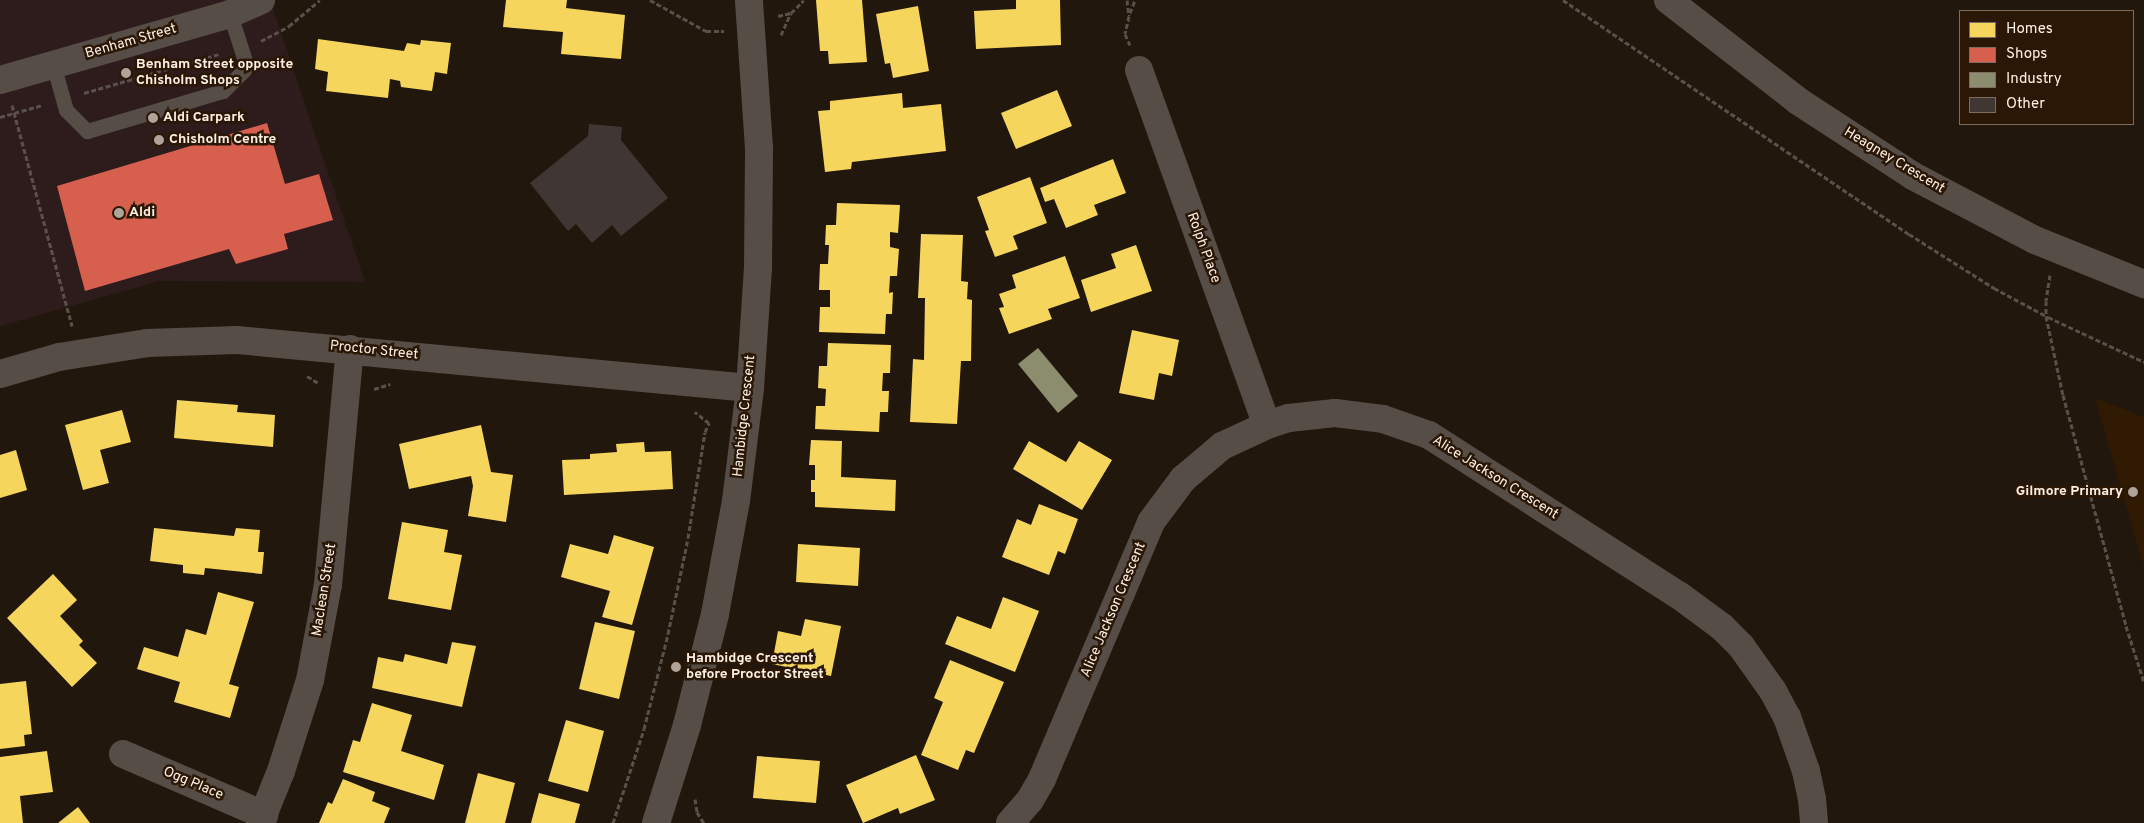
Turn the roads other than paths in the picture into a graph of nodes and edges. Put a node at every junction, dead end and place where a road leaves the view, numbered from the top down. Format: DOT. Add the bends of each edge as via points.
graph roads {
  1 [pos="261,0"];
  2 [pos="749,0"];
  3 [pos="1668,0"];
  4 [pos="230,14"];
  5 [pos="53,64"];
  6 [pos="1139,70"];
  7 [pos="2,79"];
  8 [pos="2144,284"];
  9 [pos="350,349"];
  10 [pos="0,374"];
  11 [pos="750,388"];
  12 [pos="1267,425"];
  13 [pos="123,754"];
  14 [pos="262,819"];
  15 [pos="656,823"];
  16 [pos="1010,823"];
  17 [pos="1814,823"];
  1 -- 4 [label="street, Benham Street"];
  2 -- 11 [label="street, Hambidge Crescent" via="758,148 758,268"];
  3 -- 8 [label="street, Heagney Crescent" via="1798,101 1913,176 2035,240"];
  4 -- 5 [label="street, Benham Street"];
  4 -- 5 [label="lane" via="247,67 223,91 87,131 66,110"];
  5 -- 7 [label="street, Benham Street"];
  6 -- 12 [label="street, Rolph Place"];
  9 -- 10 [label="street, Proctor Street" via="237,340 147,343 59,357"];
  9 -- 11 [label="street, Proctor Street"];
  9 -- 14 [label="street, Maclean Street" via="328,585 310,680"];
  11 -- 15 [label="street, Hambidge Crescent" via="736,501 715,614 687,725"];
  12 -- 16 [label="street, Alice Jackson Crescent" via="1222,446 1183,479 1151,522 1042,780"];
  12 -- 17 [label="street, Alice Jackson Crescent" via="1289,418 1335,413 1383,419 1429,436 1680,596 1722,627 1741,646 1774,692 1787,717 1806,771"];
  13 -- 14 [label="street, Ogg Place"];
}
